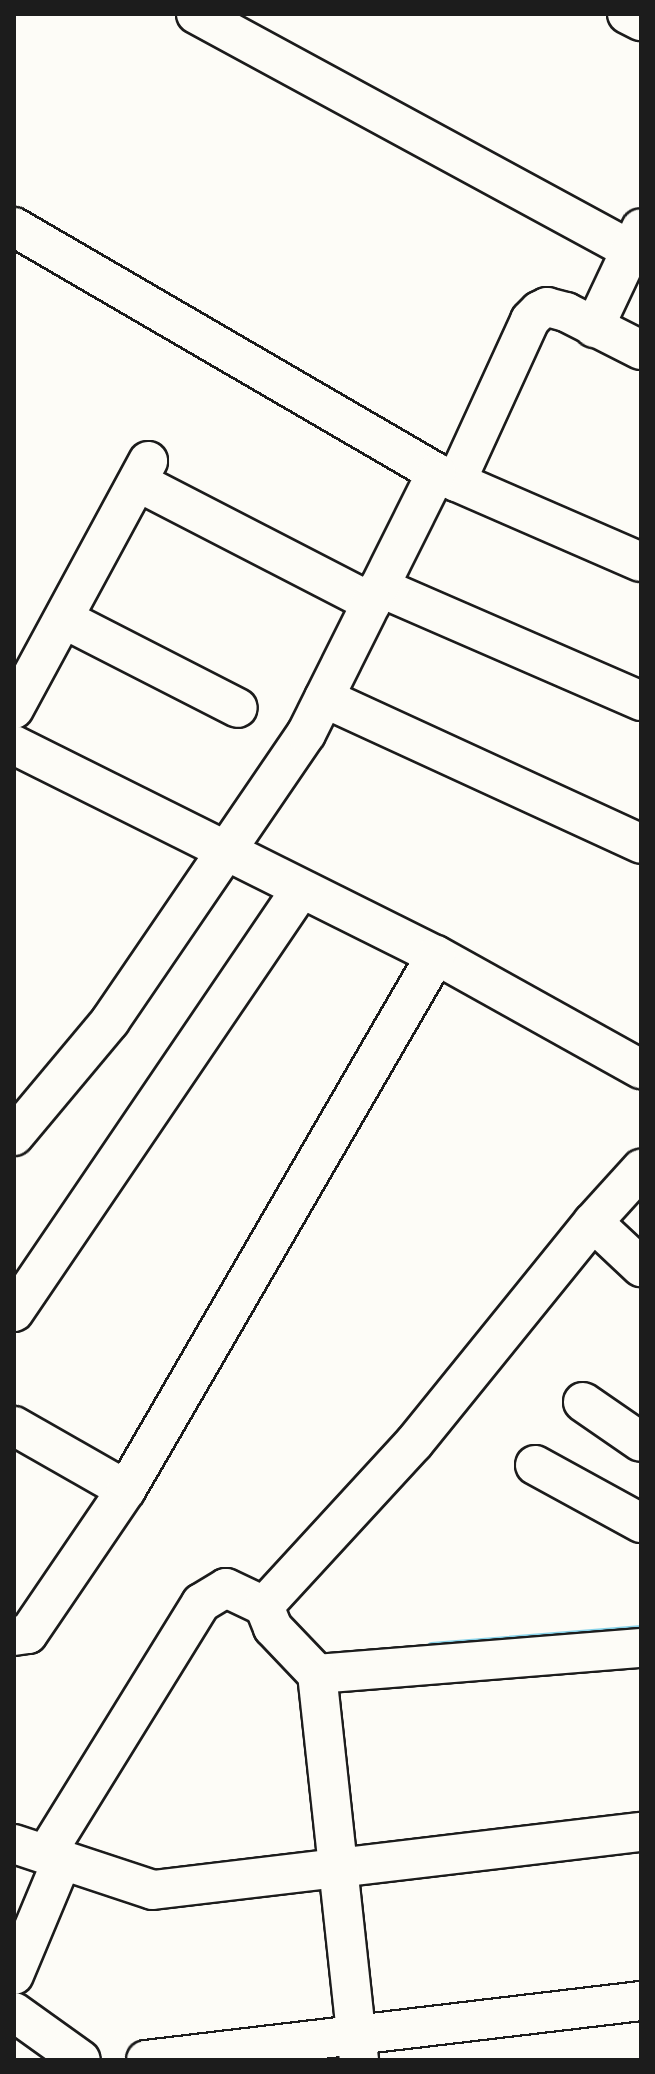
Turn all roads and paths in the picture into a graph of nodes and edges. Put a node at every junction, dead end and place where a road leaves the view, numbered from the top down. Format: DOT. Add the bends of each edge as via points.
graph roads {
  1 [pos="196,14"];
  2 [pos="627,14"];
  3 [pos="641,21"];
  4 [pos="14,227"];
  5 [pos="636,239"];
  6 [pos="594,328"];
  7 [pos="641,350"];
  8 [pos="446,477"];
  9 [pos="641,562"];
  10 [pos="375,595"];
  11 [pos="64,619"];
  12 [pos="324,698"];
  13 [pos="641,701"];
  14 [pos="238,708"];
  15 [pos="14,709"];
  16 [pos="14,745"];
  17 [pos="641,844"];
  18 [pos="227,852"];
  19 [pos="301,889"];
  20 [pos="436,955"];
  21 [pos="641,1069"];
  22 [pos="17,1126"];
  23 [pos="641,1169"];
  24 [pos="593,1222"];
  25 [pos="641,1267"];
  26 [pos="14,1312"];
  27 [pos="583,1402"];
  28 [pos="14,1426"];
  29 [pos="641,1442"];
  30 [pos="535,1465"];
  31 [pos="126,1490"];
  32 [pos="641,1523"];
  33 [pos="264,1606"];
  34 [pos="14,1636"];
  35 [pos="641,1648"];
  36 [pos="317,1674"];
  37 [pos="641,1832"];
  38 [pos="41,1853"];
  39 [pos="338,1869"];
  40 [pos="14,1975"];
  41 [pos="641,2001"];
  42 [pos="14,2012"];
  43 [pos="358,2047"];
  44 [pos="81,2060"];
  45 [pos="146,2060"];
  1 -- 5 [label="street"];
  2 -- 3 [label="street"];
  4 -- 8 [label="street"];
  5 -- 6 [label="street"];
  6 -- 7 [label="street"];
  6 -- 8 [label="street" via="547,307 530,320"];
  8 -- 9 [label="street"];
  8 -- 10 [label="street"];
  10 -- 11 [label="street" via="143,472"];
  10 -- 12 [label="street"];
  10 -- 13 [label="street"];
  11 -- 14 [label="street"];
  11 -- 15 [label="street"];
  12 -- 17 [label="street"];
  12 -- 18 [label="street"];
  16 -- 18 [label="street"];
  18 -- 19 [label="street"];
  18 -- 22 [label="street" via="110,1021"];
  19 -- 20 [label="street"];
  19 -- 26 [label="street"];
  20 -- 21 [label="street"];
  20 -- 31 [label="street"];
  23 -- 24 [label="street"];
  24 -- 25 [label="street"];
  24 -- 33 [label="street" via="414,1443"];
  27 -- 29 [label="street"];
  28 -- 31 [label="street"];
  30 -- 32 [label="street"];
  31 -- 34 [label="street" via="28,1634"];
  33 -- 36 [label="street" via="273,1628"];
  33 -- 38 [label="street" via="226,1588 201,1603"];
  35 -- 36 [label="street"];
  36 -- 39 [label="street"];
  37 -- 39 [label="street"];
  38 -- 39 [label="street" via="153,1890"];
  38 -- 40 [label="street"];
  39 -- 43 [label="street"];
  41 -- 43 [label="street"];
  42 -- 44 [label="street"];
  43 -- 45 [label="street"];
}
